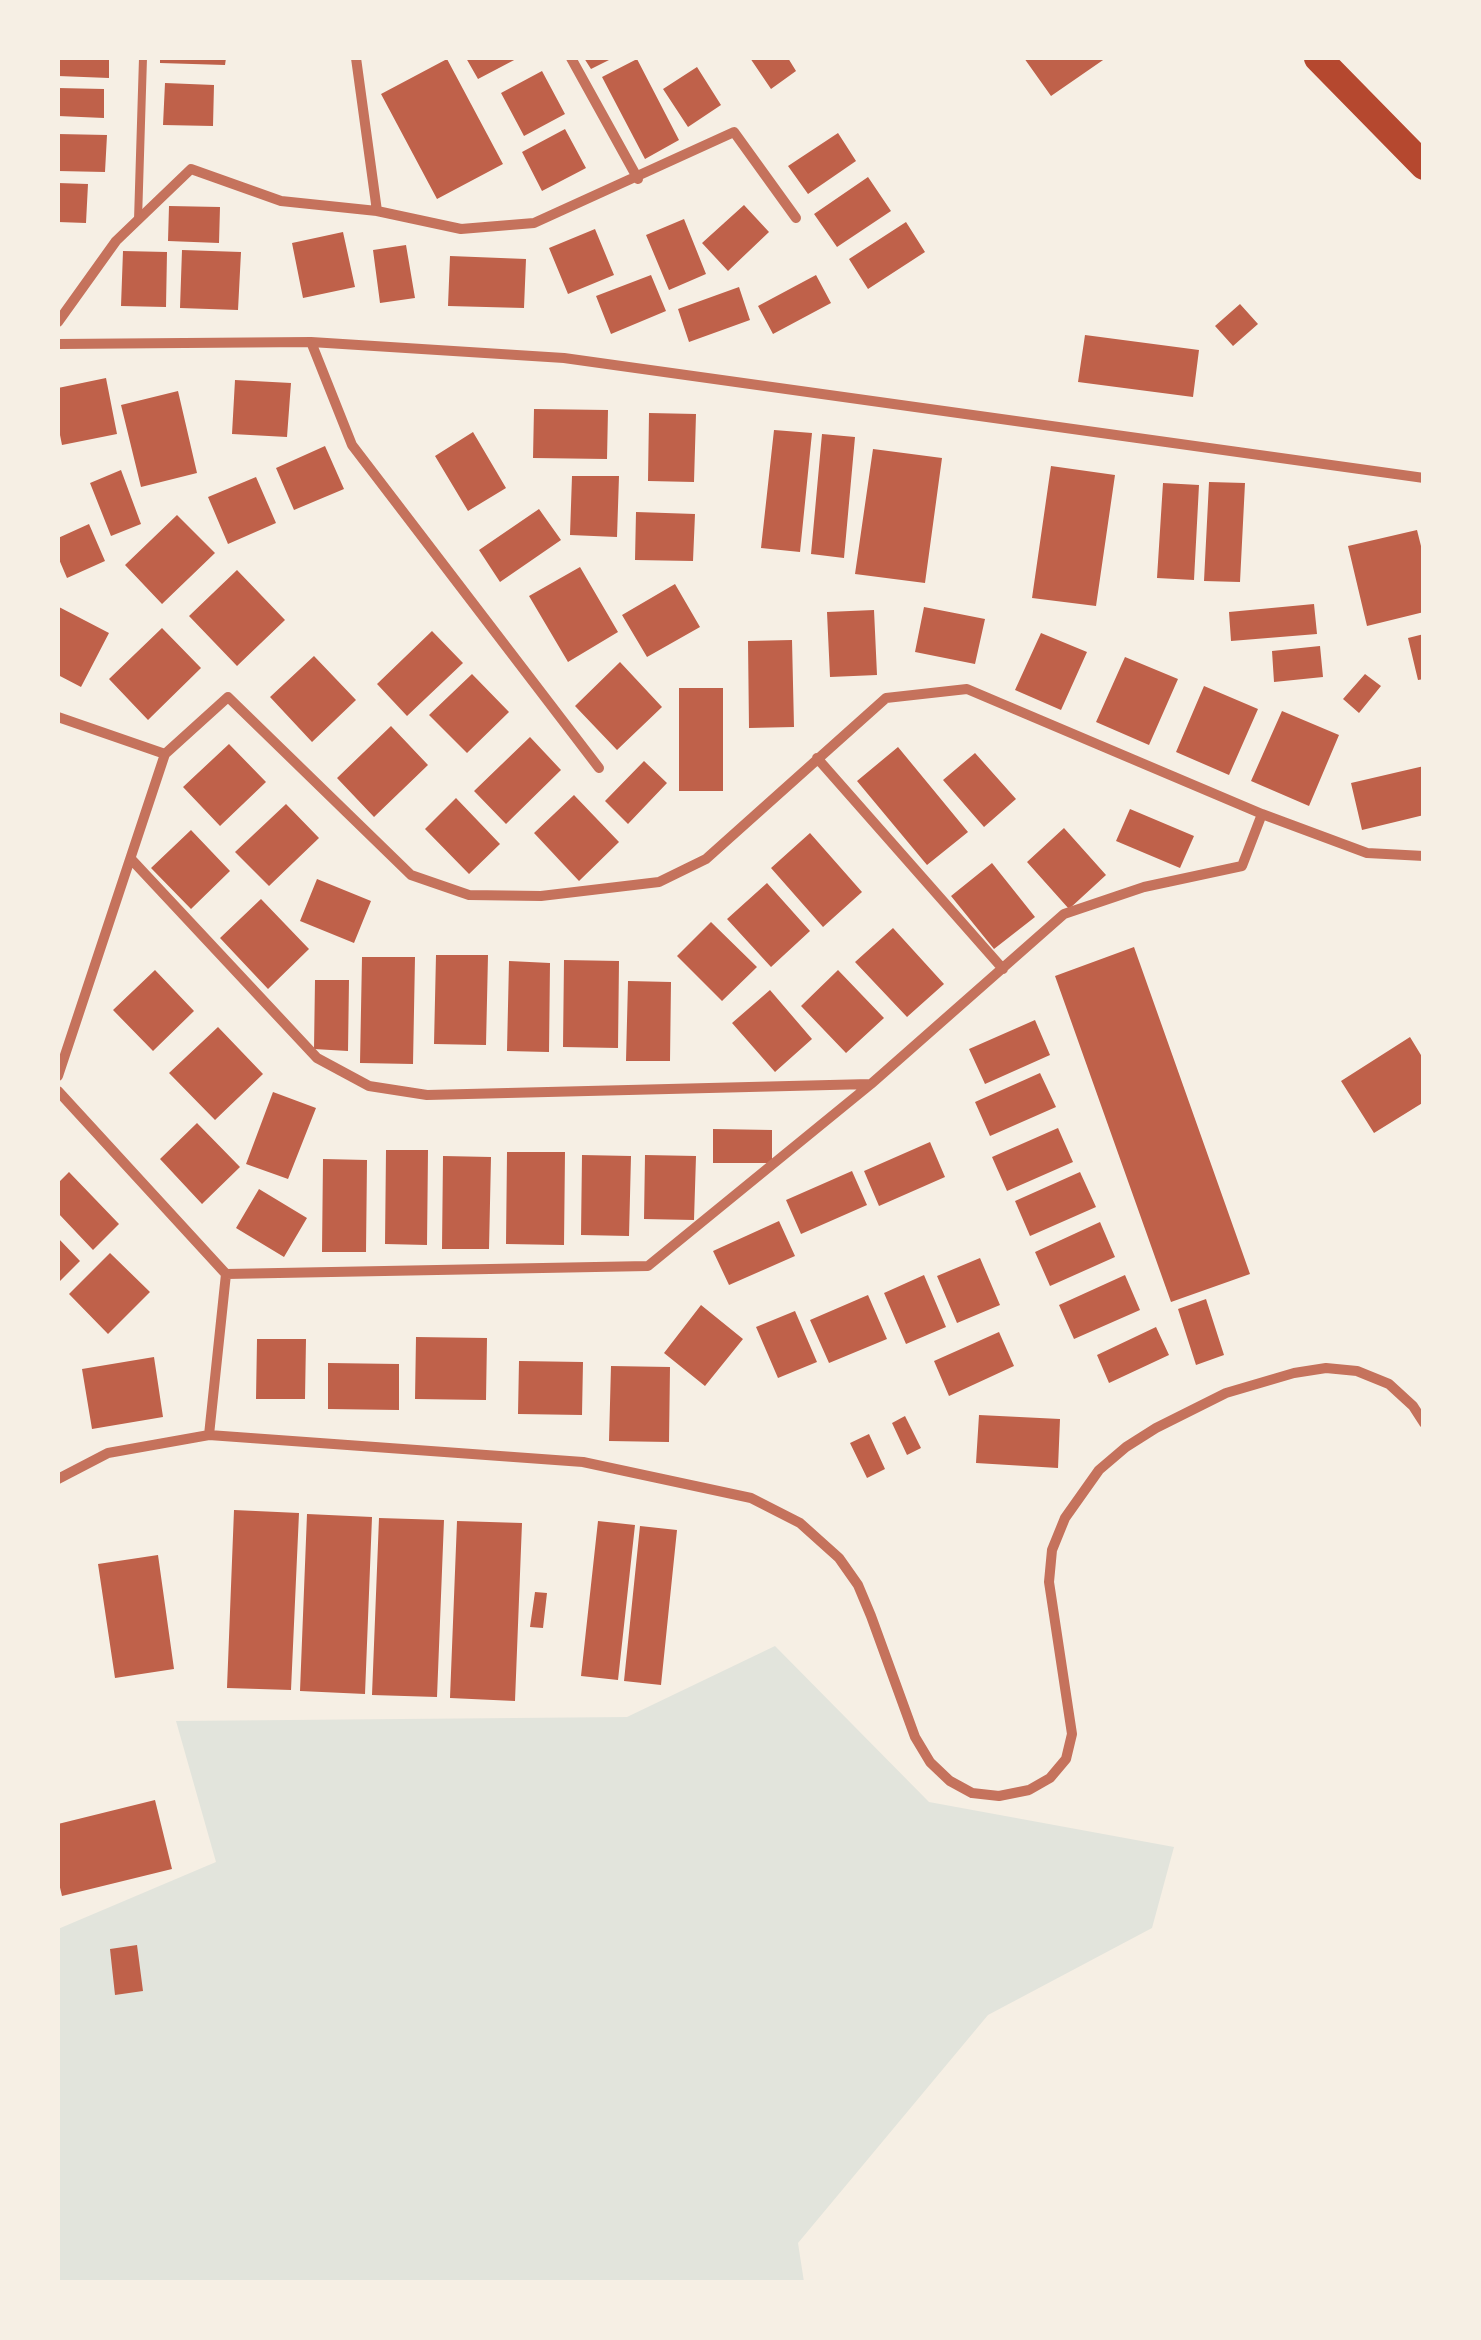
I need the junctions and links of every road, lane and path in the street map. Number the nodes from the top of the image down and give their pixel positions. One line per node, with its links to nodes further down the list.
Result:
1 (142, 58): 9 (lane)
2 (356, 58): 7 (street)
3 (571, 58): 6 (street)
4 (1318, 58): 5 (highway)
5 (1424, 166)
6 (638, 178): 7 (street); 8 (street)
7 (377, 211): 9 (street)
8 (796, 218)
9 (138, 220): 10 (street)
10 (58, 322)
11 (311, 342): 12 (street); 13 (street); 17 (street)
12 (58, 344)
13 (1424, 478)
14 (58, 718): 15 (street)
15 (165, 754): 16 (street); 20 (street)
16 (817, 758): 18 (street); 21 (street)
17 (599, 768)
18 (1262, 814): 19 (street); 21 (street)
19 (1424, 856)
20 (131, 859): 22 (street); 23 (street)
21 (1003, 968): 23 (street)
22 (58, 1076)
23 (871, 1084): 25 (street)
24 (58, 1091): 25 (street)
25 (226, 1274): 27 (street)
26 (1424, 1423): 27 (street)
27 (209, 1435): 28 (street)
28 (58, 1479)

